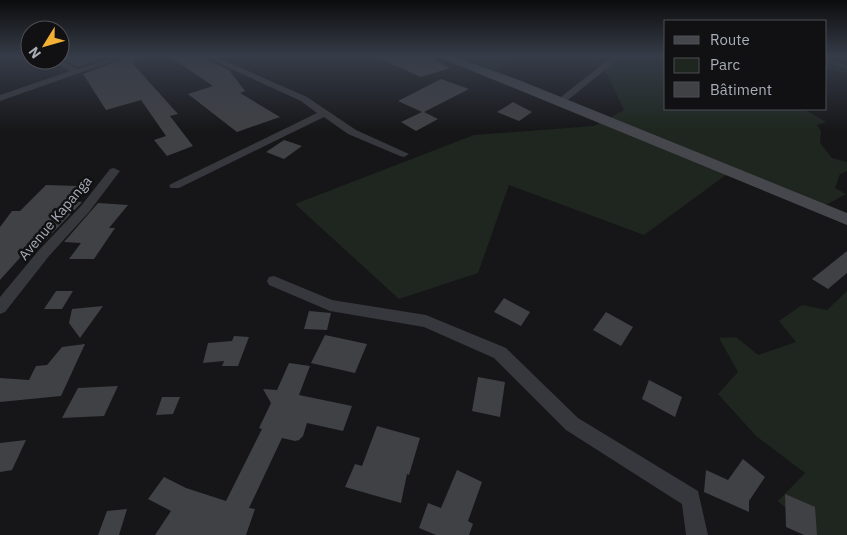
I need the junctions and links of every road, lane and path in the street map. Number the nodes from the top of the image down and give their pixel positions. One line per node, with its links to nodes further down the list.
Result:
1 (51, 81): 5 (street)
2 (263, 81): 7 (street)
3 (506, 81): 6 (street)
4 (587, 81): 6 (street)
5 (0, 98)
6 (560, 102): 11 (street)
7 (324, 113): 8 (street); 10 (street)
8 (404, 154)
9 (114, 171): 13 (street, Avenue Kapanga)
10 (175, 186)
11 (847, 219)
12 (274, 281): 14 (street)
13 (0, 308)
14 (698, 535)

